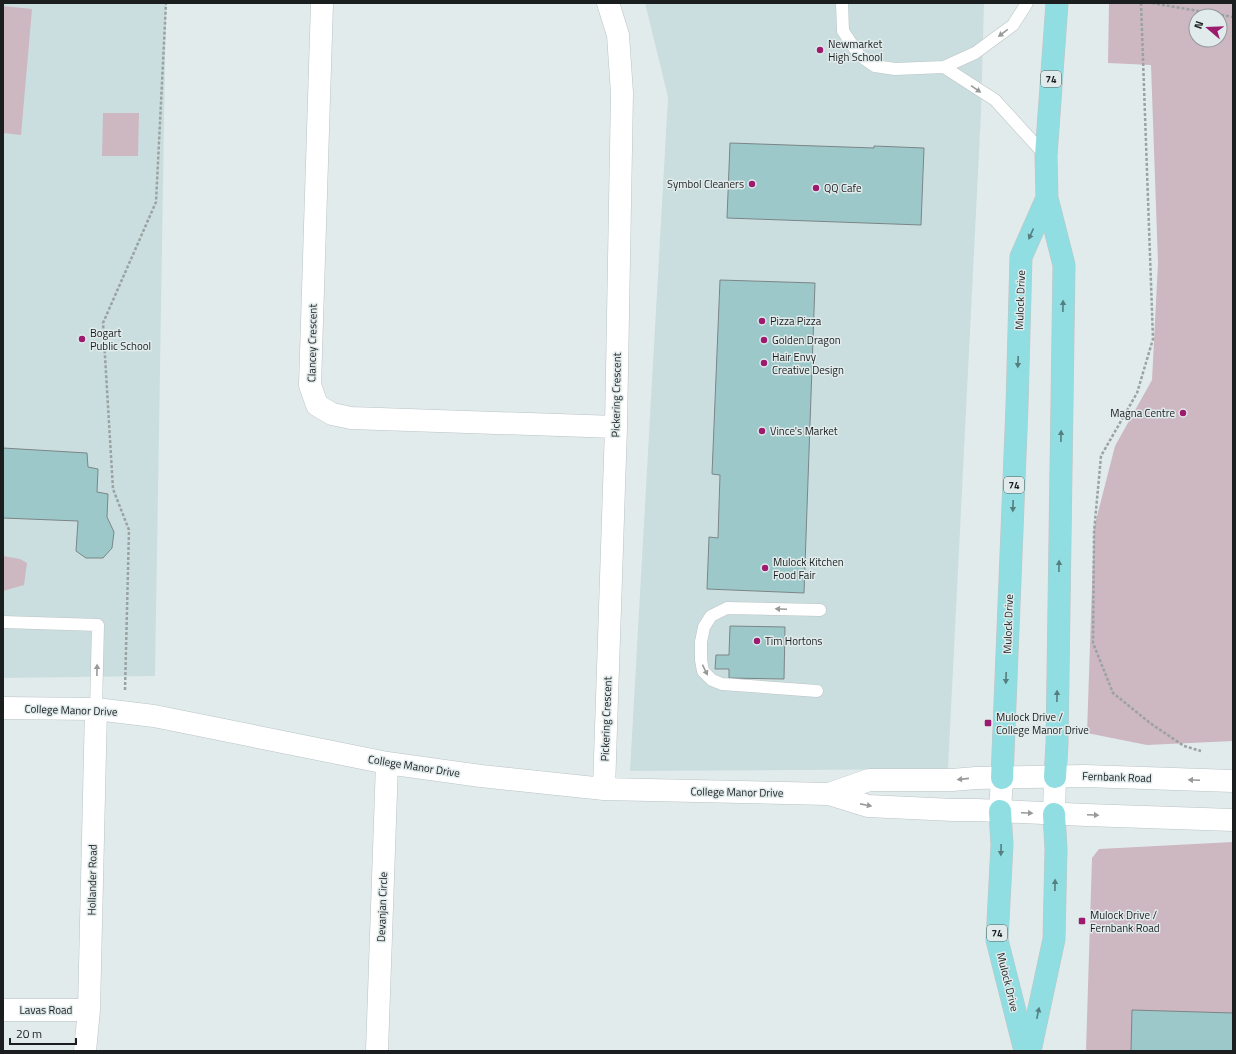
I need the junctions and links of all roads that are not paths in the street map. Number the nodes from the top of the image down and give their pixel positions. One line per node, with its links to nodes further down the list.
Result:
1 (322, 3): 9 (street, Clancey Crescent)
2 (608, 3): 9 (street, Pickering Crescent)
3 (842, 3): 6 (lane)
4 (1027, 3): 6 (lane, one-way to 6)
5 (1057, 3): 7 (main road, Mulock Drive / 74)
6 (944, 67): 7 (lane, one-way to 7)
7 (1046, 156): 8 (main road, Mulock Drive / 74)
8 (1047, 198): 16 (main road, Mulock Drive / 74, one-way to 8); 17 (main road, Mulock Drive / 74, one-way to 17)
9 (616, 427): 19 (street, Pickering Crescent)
10 (820, 610): 12 (lane, one-way to 12)
11 (3, 622): 14 (lane, one-way to 11)
12 (817, 691)
13 (3, 708): 14 (street, College Manor Drive)
14 (96, 709): 15 (street, College Manor Drive); 25 (street, Hollander Road)
15 (388, 763): 19 (street, College Manor Drive); 27 (street, Devanjan Circle)
16 (1055, 777): 17 (street, Fernbank Road); 18 (street, Fernbank Road, one-way to 16); 22 (street, Mulock Drive / 74)
17 (1002, 778): 20 (street, College Manor Drive, one-way to 20); 21 (street, Mulock Drive / 74)
18 (1233, 781)
19 (604, 789): 20 (street, College Manor Drive)
20 (829, 794): 21 (street, College Manor Drive, one-way to 21)
21 (1000, 811): 22 (street, College Manor Drive, one-way to 22); 28 (main road, Mulock Drive / 74, one-way to 28)
22 (1054, 814): 23 (street, one-way to 23); 29 (main road, Mulock Drive / 74, one-way to 22)
23 (1233, 820)
24 (3, 1010): 25 (street, Lavas Road)
25 (89, 1010): 26 (street, Hollander Road)
26 (85, 1051)
27 (377, 1051)
28 (1025, 1051)
29 (1030, 1051)

